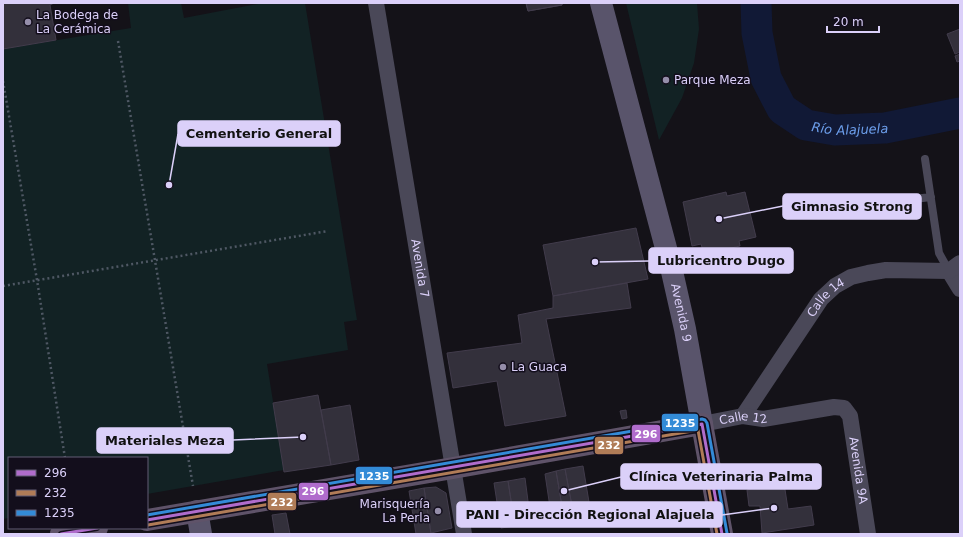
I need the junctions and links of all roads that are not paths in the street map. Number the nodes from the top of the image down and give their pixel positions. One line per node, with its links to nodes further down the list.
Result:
1 (376, 3): 11 (street, Avenida 7)
2 (601, 3): 10 (street, Avenida 9)
3 (925, 159): 4 (lane)
4 (931, 197): 5 (lane); 6 (lane)
5 (822, 215)
6 (954, 267): 7 (street); 9 (street, Calle 14)
7 (960, 289)
8 (844, 408): 9 (street, Calle 12); 19 (street, Avenida 9A)
9 (743, 416): 10 (street, Calle 12)
10 (702, 424): 11 (main road, Calle 12); 18 (main road, Avenida 9)
11 (453, 468): 12 (main road, Calle 12); 17 (street, Avenida 7)
12 (197, 511): 13 (main road, Calle 12); 16 (street)
13 (148, 520)
14 (91, 529): 15 (main road)
15 (61, 534)
16 (201, 534)
17 (464, 534)
18 (722, 534)
19 (868, 534)

